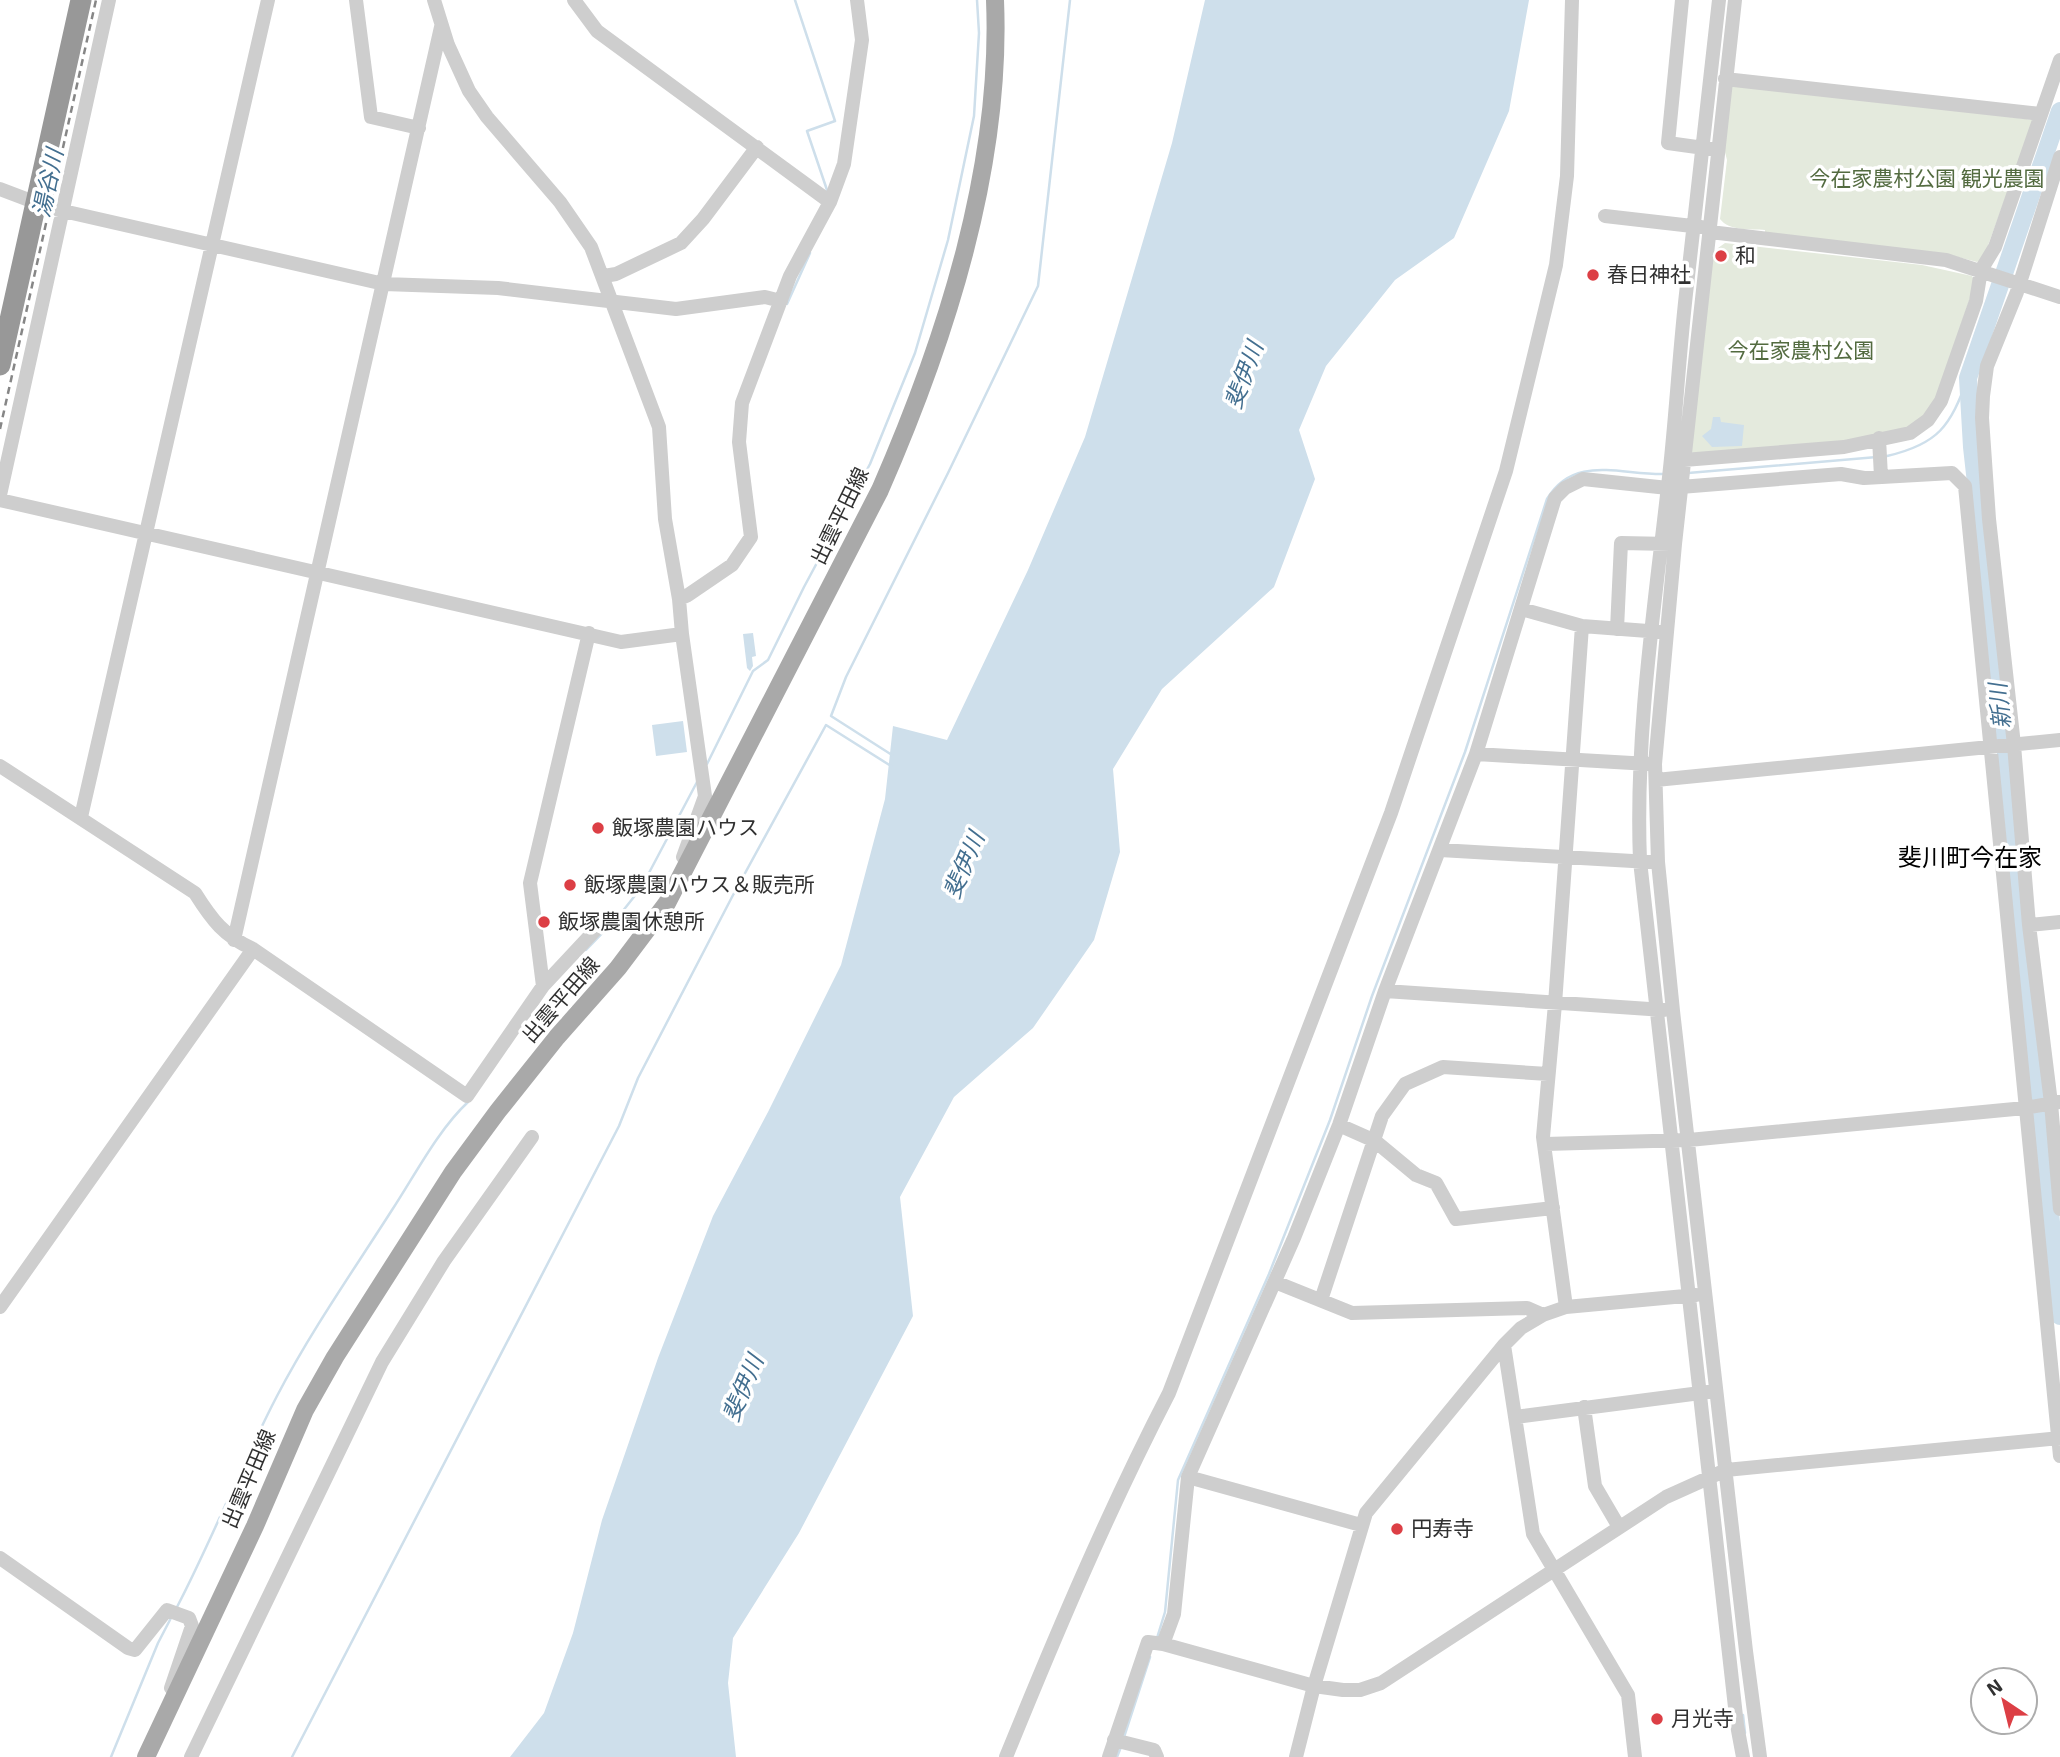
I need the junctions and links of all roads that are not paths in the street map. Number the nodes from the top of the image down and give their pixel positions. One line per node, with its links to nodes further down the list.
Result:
1 (81, 0): 22 (highway)
2 (109, 0): 24 (street)
3 (268, 0): 28 (street)
4 (356, 0): 17 (street)
5 (434, 0): 13 (street)
6 (574, 0): 18 (street)
7 (857, 0): 23 (street)
8 (995, 0): 71 (main road, 出雲平田線)
9 (1572, 0): 128 (street)
10 (1682, 0): 19 (street)
11 (1719, 0): 19 (street)
12 (1735, 0): 15 (street)
13 (442, 25): 17 (street); 30 (street)
14 (2060, 60): 16 (street)
15 (1725, 79): 16 (street); 19 (street)
16 (2041, 114): 29 (street)
17 (419, 128): 32 (street)
18 (757, 148): 23 (street); 30 (street)
19 (1709, 149): 26 (street); 27 (street)
20 (2060, 157): 31 (street)
21 (2, 195): 22 (street)
22 (35, 202): 24 (street); 38 (highway)
23 (830, 202): 36 (street)
24 (64, 209): 28 (street); 44 (street)
25 (1605, 216): 26 (street)
26 (1694, 226): 27 (street); 33 (street)
27 (1710, 230): 29 (street); 34 (street)
28 (211, 244): 32 (street); 46 (street)
29 (1985, 272): 31 (street); 40 (street)
30 (604, 276): 37 (street)
31 (2017, 282): 35 (street); 58 (street)
32 (384, 285): 37 (street); 48 (street)
33 (1686, 287): 34 (street); 39 (street)
34 (1703, 288): 39 (street)
35 (2060, 297)
36 (781, 301): 37 (street); 49 (street)
37 (612, 302): 49 (street)
38 (0, 365)
39 (1685, 389): 41 (street); 43 (street)
40 (1879, 440): 41 (street); 42 (street)
41 (1684, 460): 43 (street)
42 (1881, 474): 43 (street); 59 (street)
43 (1675, 487): 47 (street); 50 (street)
44 (0, 495)
45 (0, 500): 46 (street)
46 (147, 534): 48 (street); 66 (street)
47 (1668, 544): 52 (street); 53 (street); 55 (street)
48 (316, 571): 54 (street); 75 (street)
49 (679, 599): 56 (street)
50 (1521, 609): 51 (street); 60 (street)
51 (1583, 626): 52 (street); 61 (street)
52 (1617, 629): 53 (street)
53 (1651, 632): 55 (street); 62 (street)
54 (589, 633): 56 (street); 77 (street)
55 (1668, 633): 63 (street)
56 (682, 634): 71 (street)
57 (2060, 740): 58 (street)
58 (2014, 745): 59 (street); 74 (street)
59 (1993, 746): 65 (street); 83 (street)
60 (1476, 754): 61 (street); 67 (street)
61 (1572, 759): 62 (street); 68 (street)
62 (1640, 763): 63 (street); 69 (street)
63 (1656, 764): 65 (street)
64 (0, 766): 66 (street)
65 (1656, 779): 70 (street)
66 (81, 817): 75 (street)
67 (1440, 850): 68 (street); 78 (street)
68 (1565, 857): 69 (street); 79 (street)
69 (1640, 861): 70 (street); 80 (street)
70 (1658, 862): 80 (street)
71 (667, 903): 126 (main road, 出雲平田線)
72 (2060, 922): 74 (street)
73 (600, 925): 77 (street)
74 (2029, 925): 82 (street)
75 (234, 940): 76 (street)
76 (253, 949): 77 (street); 96 (street)
77 (543, 986)
78 (1385, 991): 79 (street); 84 (street)
79 (1555, 1004): 80 (street); 81 (street)
80 (1665, 1010): 86 (street); 88 (street)
81 (1548, 1074): 87 (street); 89 (street)
82 (2056, 1102): 83 (street); 91 (street)
83 (2028, 1107): 86 (street); 104 (street)
84 (1339, 1125): 87 (street); 92 (street)
85 (532, 1137): 127 (street)
86 (1689, 1140): 88 (street); 93 (street)
87 (1375, 1141): 90 (street); 95 (street)
88 (1672, 1141): 89 (street); 94 (street)
89 (1545, 1144): 90 (street)
90 (1553, 1208): 97 (street)
91 (2060, 1209)
92 (1275, 1282): 95 (street); 109 (street)
93 (1705, 1294): 94 (street); 100 (street)
94 (1690, 1295): 97 (street); 101 (street)
95 (1321, 1300): 98 (street)
96 (0, 1307)
97 (1566, 1307): 98 (street)
98 (1543, 1315): 99 (street)
99 (1504, 1345): 103 (street); 111 (street)
100 (1717, 1391): 101 (street); 105 (street)
101 (1700, 1393): 102 (street); 106 (street)
102 (1584, 1407): 103 (street); 112 (street)
103 (1516, 1417): 116 (street)
104 (2059, 1438): 107 (street); 108 (street)
105 (1723, 1444): 106 (street); 108 (street)
106 (1707, 1445): 110 (street)
107 (2060, 1456)
108 (1726, 1470): 110 (street); 113 (street)
109 (1188, 1477): 111 (street); 119 (street)
110 (1710, 1477): 112 (street); 114 (street)
111 (1361, 1525): 122 (street)
112 (1619, 1527): 116 (street)
113 (1733, 1536): 114 (street); 117 (street)
114 (1717, 1538): 118 (street)
115 (0, 1558): 126 (street)
116 (1555, 1569): 122 (street); 132 (street)
117 (1744, 1630): 118 (street); 120 (street)
118 (1727, 1631): 121 (street)
119 (1163, 1644): 122 (street); 125 (street)
120 (1746, 1651): 121 (street); 123 (street)
121 (1730, 1653): 124 (street)
122 (1314, 1686): 131 (street)
123 (1755, 1721): 124 (street); 134 (street)
124 (1737, 1725): 133 (street)
125 (1114, 1740): 129 (street); 130 (street)
126 (147, 1755)
127 (191, 1757)
128 (1006, 1757)
129 (1109, 1757)
130 (1157, 1757)
131 (1296, 1757)
132 (1635, 1757)
133 (1743, 1757)
134 (1760, 1757)

